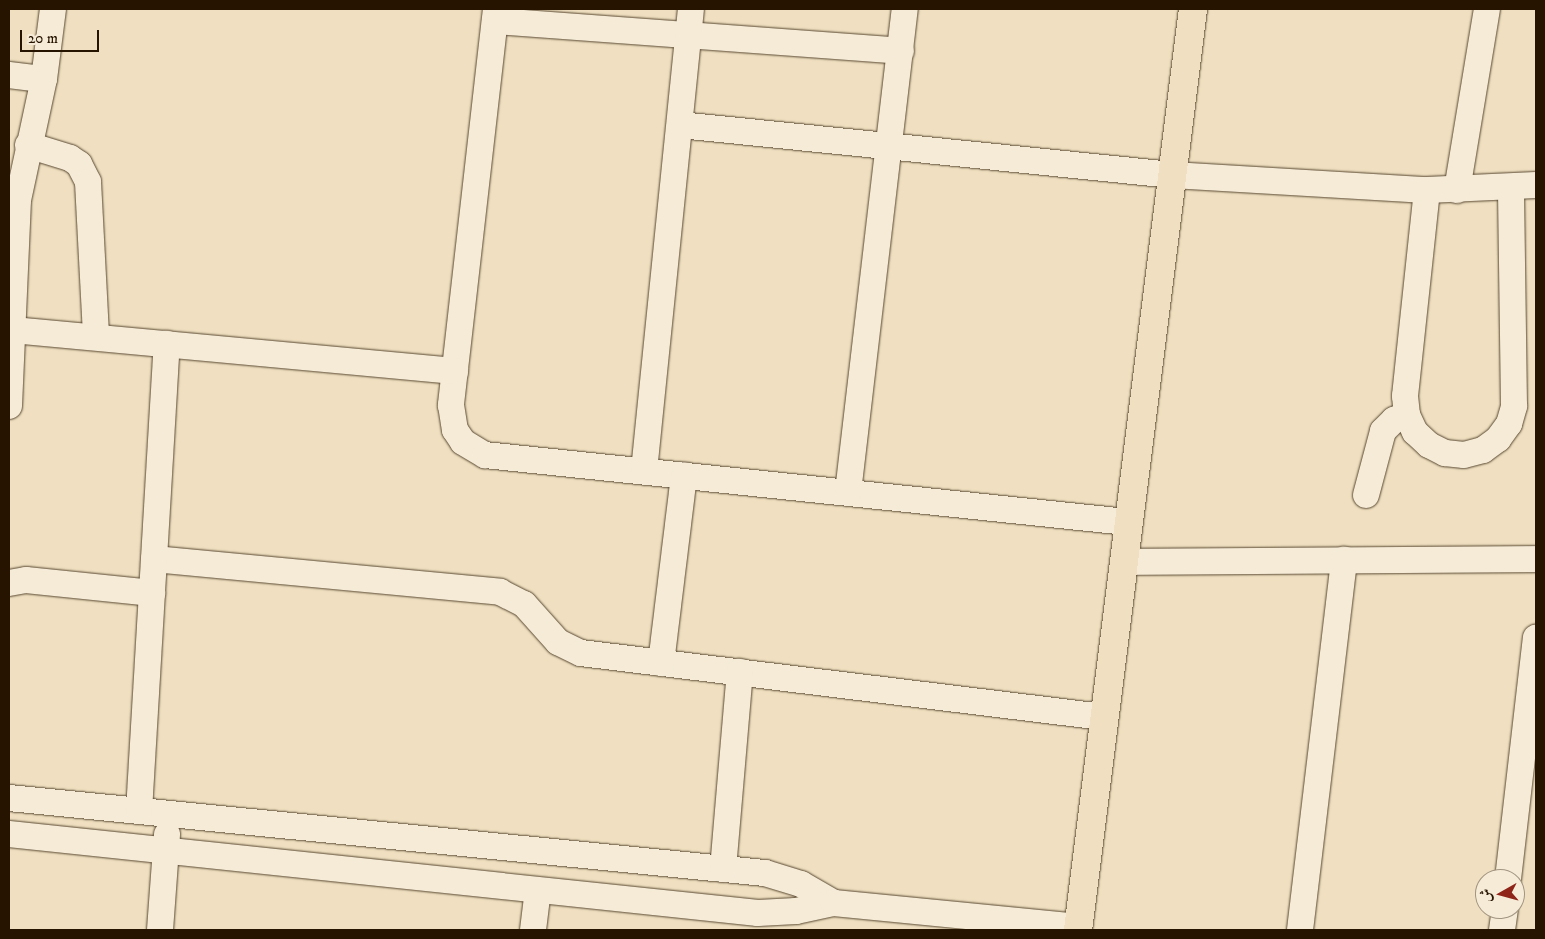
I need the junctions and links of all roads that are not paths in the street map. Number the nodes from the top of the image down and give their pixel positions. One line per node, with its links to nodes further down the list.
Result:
1 (53, 9): 10 (street)
2 (691, 9): 7 (street)
3 (905, 9): 8 (street)
4 (1193, 9): 14 (main road)
5 (1487, 9): 18 (street)
6 (496, 15): 7 (street); 22 (street)
7 (688, 36): 8 (street); 11 (street)
8 (901, 51): 13 (street)
9 (9, 75): 10 (street)
10 (44, 79): 12 (street)
11 (680, 125): 13 (street); 25 (street)
12 (28, 145): 19 (street); 20 (street)
13 (891, 147): 14 (street); 27 (street)
14 (1172, 175): 17 (street); 29 (main road)
15 (1536, 185): 16 (street)
16 (1511, 187): 18 (street); 24 (street)
17 (1427, 190): 18 (street); 24 (street)
18 (1457, 190)
19 (12, 330): 20 (street); 23 (street)
20 (96, 337): 21 (street)
21 (167, 344): 22 (street); 30 (street)
22 (455, 371): 25 (street)
23 (9, 404)
24 (1407, 415): 28 (street)
25 (644, 471): 26 (street)
26 (684, 475): 27 (street); 37 (street)
27 (848, 492): 29 (street)
28 (1366, 495)
29 (1127, 522): 33 (main road)
30 (154, 559): 35 (street); 37 (street)
31 (1536, 559): 32 (street)
32 (1344, 560): 33 (street); 52 (street)
33 (1124, 562): 39 (main road)
34 (9, 583): 35 (street)
35 (152, 593): 41 (street)
36 (1536, 638): 46 (street)
37 (661, 663): 38 (street)
38 (740, 672): 39 (street); 45 (street)
39 (1103, 717): 49 (main road)
40 (9, 798): 41 (street)
41 (139, 811): 42 (street)
42 (170, 813): 44 (street); 45 (street)
43 (9, 834): 44 (street)
44 (166, 850): 47 (street); 50 (street)
45 (723, 869): 48 (street)
46 (1509, 869)
47 (538, 892): 48 (street); 51 (street)
48 (834, 903): 49 (street)
49 (1079, 928)
50 (160, 930)
51 (533, 930)
52 (1300, 930)

